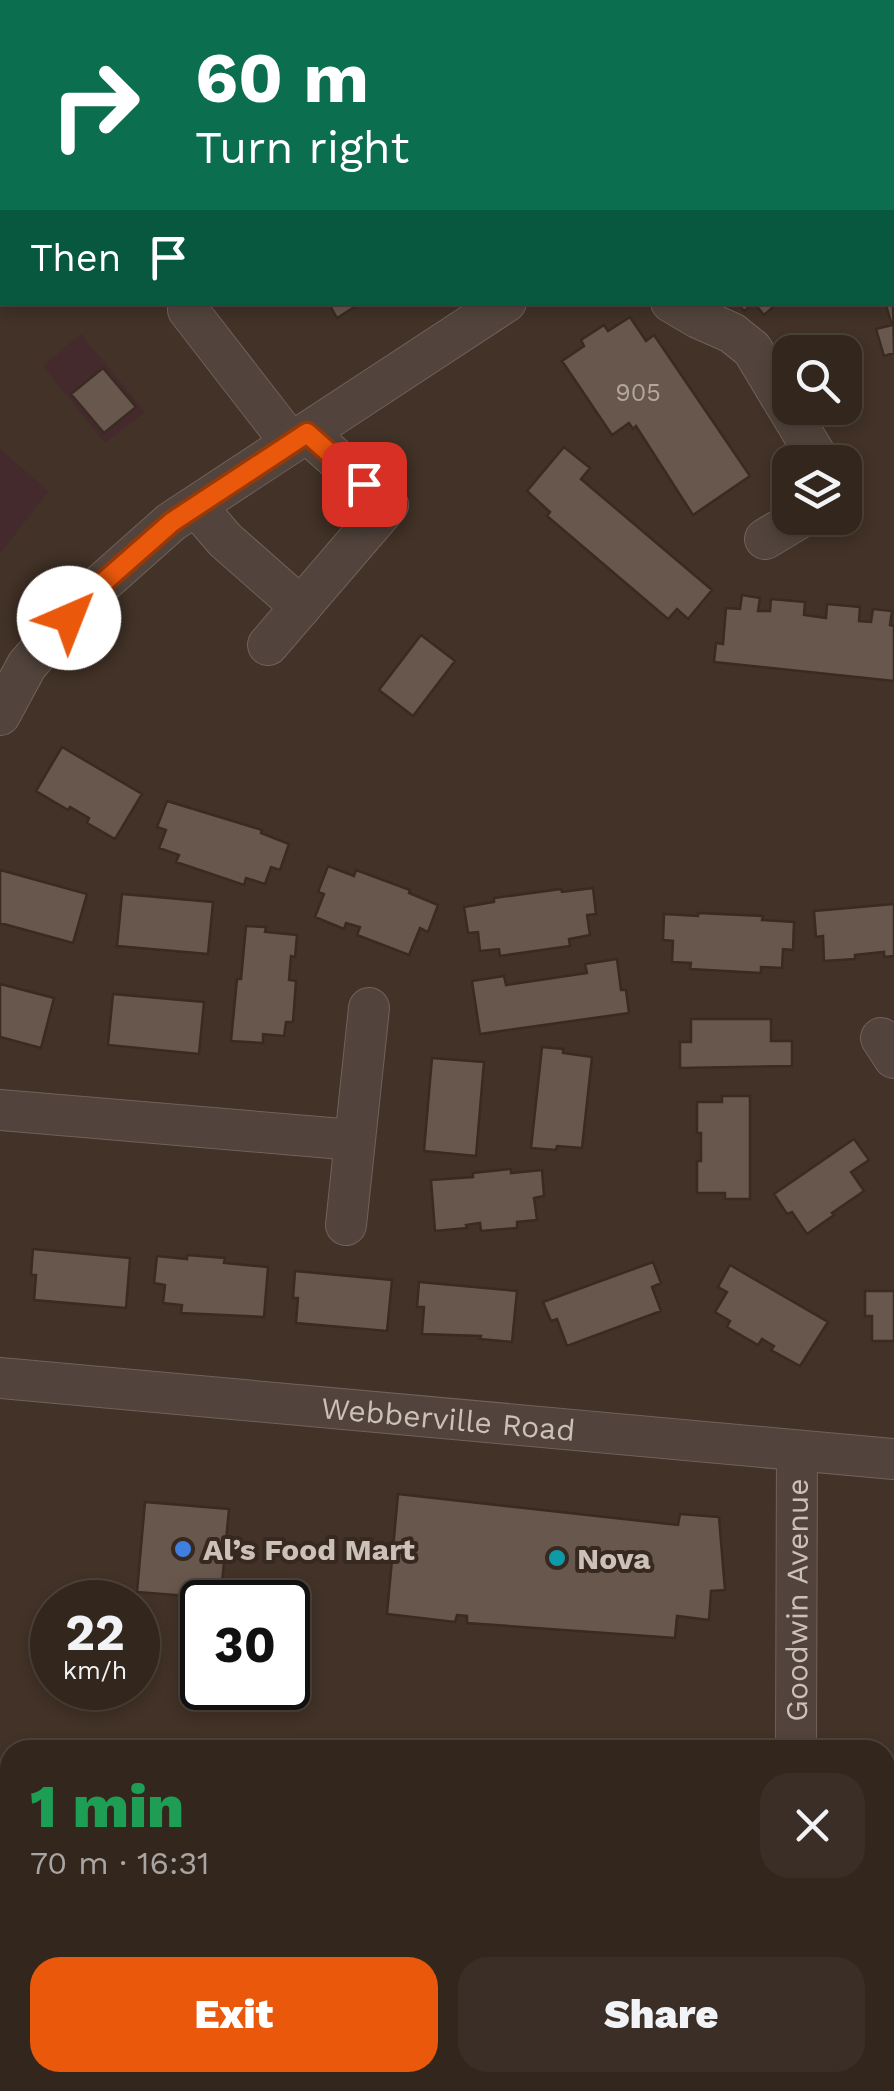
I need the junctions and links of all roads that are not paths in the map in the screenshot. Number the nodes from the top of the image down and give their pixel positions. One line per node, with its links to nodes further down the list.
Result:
1 (501, 305): 4 (street)
2 (676, 305): 5 (street)
3 (188, 310): 4 (street)
4 (299, 438): 6 (street); 9 (street)
5 (810, 445)
6 (196, 506): 9 (street); 11 (street)
7 (772, 535): 8 (street)
8 (765, 539)
9 (301, 607): 10 (street)
10 (268, 646)
11 (0, 715)
12 (368, 1008): 14 (street)
13 (0, 1110): 14 (street)
14 (354, 1140): 15 (street)
15 (346, 1225)
16 (0, 1378): 17 (street, Webberville Road)
17 (798, 1451): 18 (street, Webberville Road); 19 (street, Goodwin Avenue)
18 (894, 1459)
19 (796, 1740)

